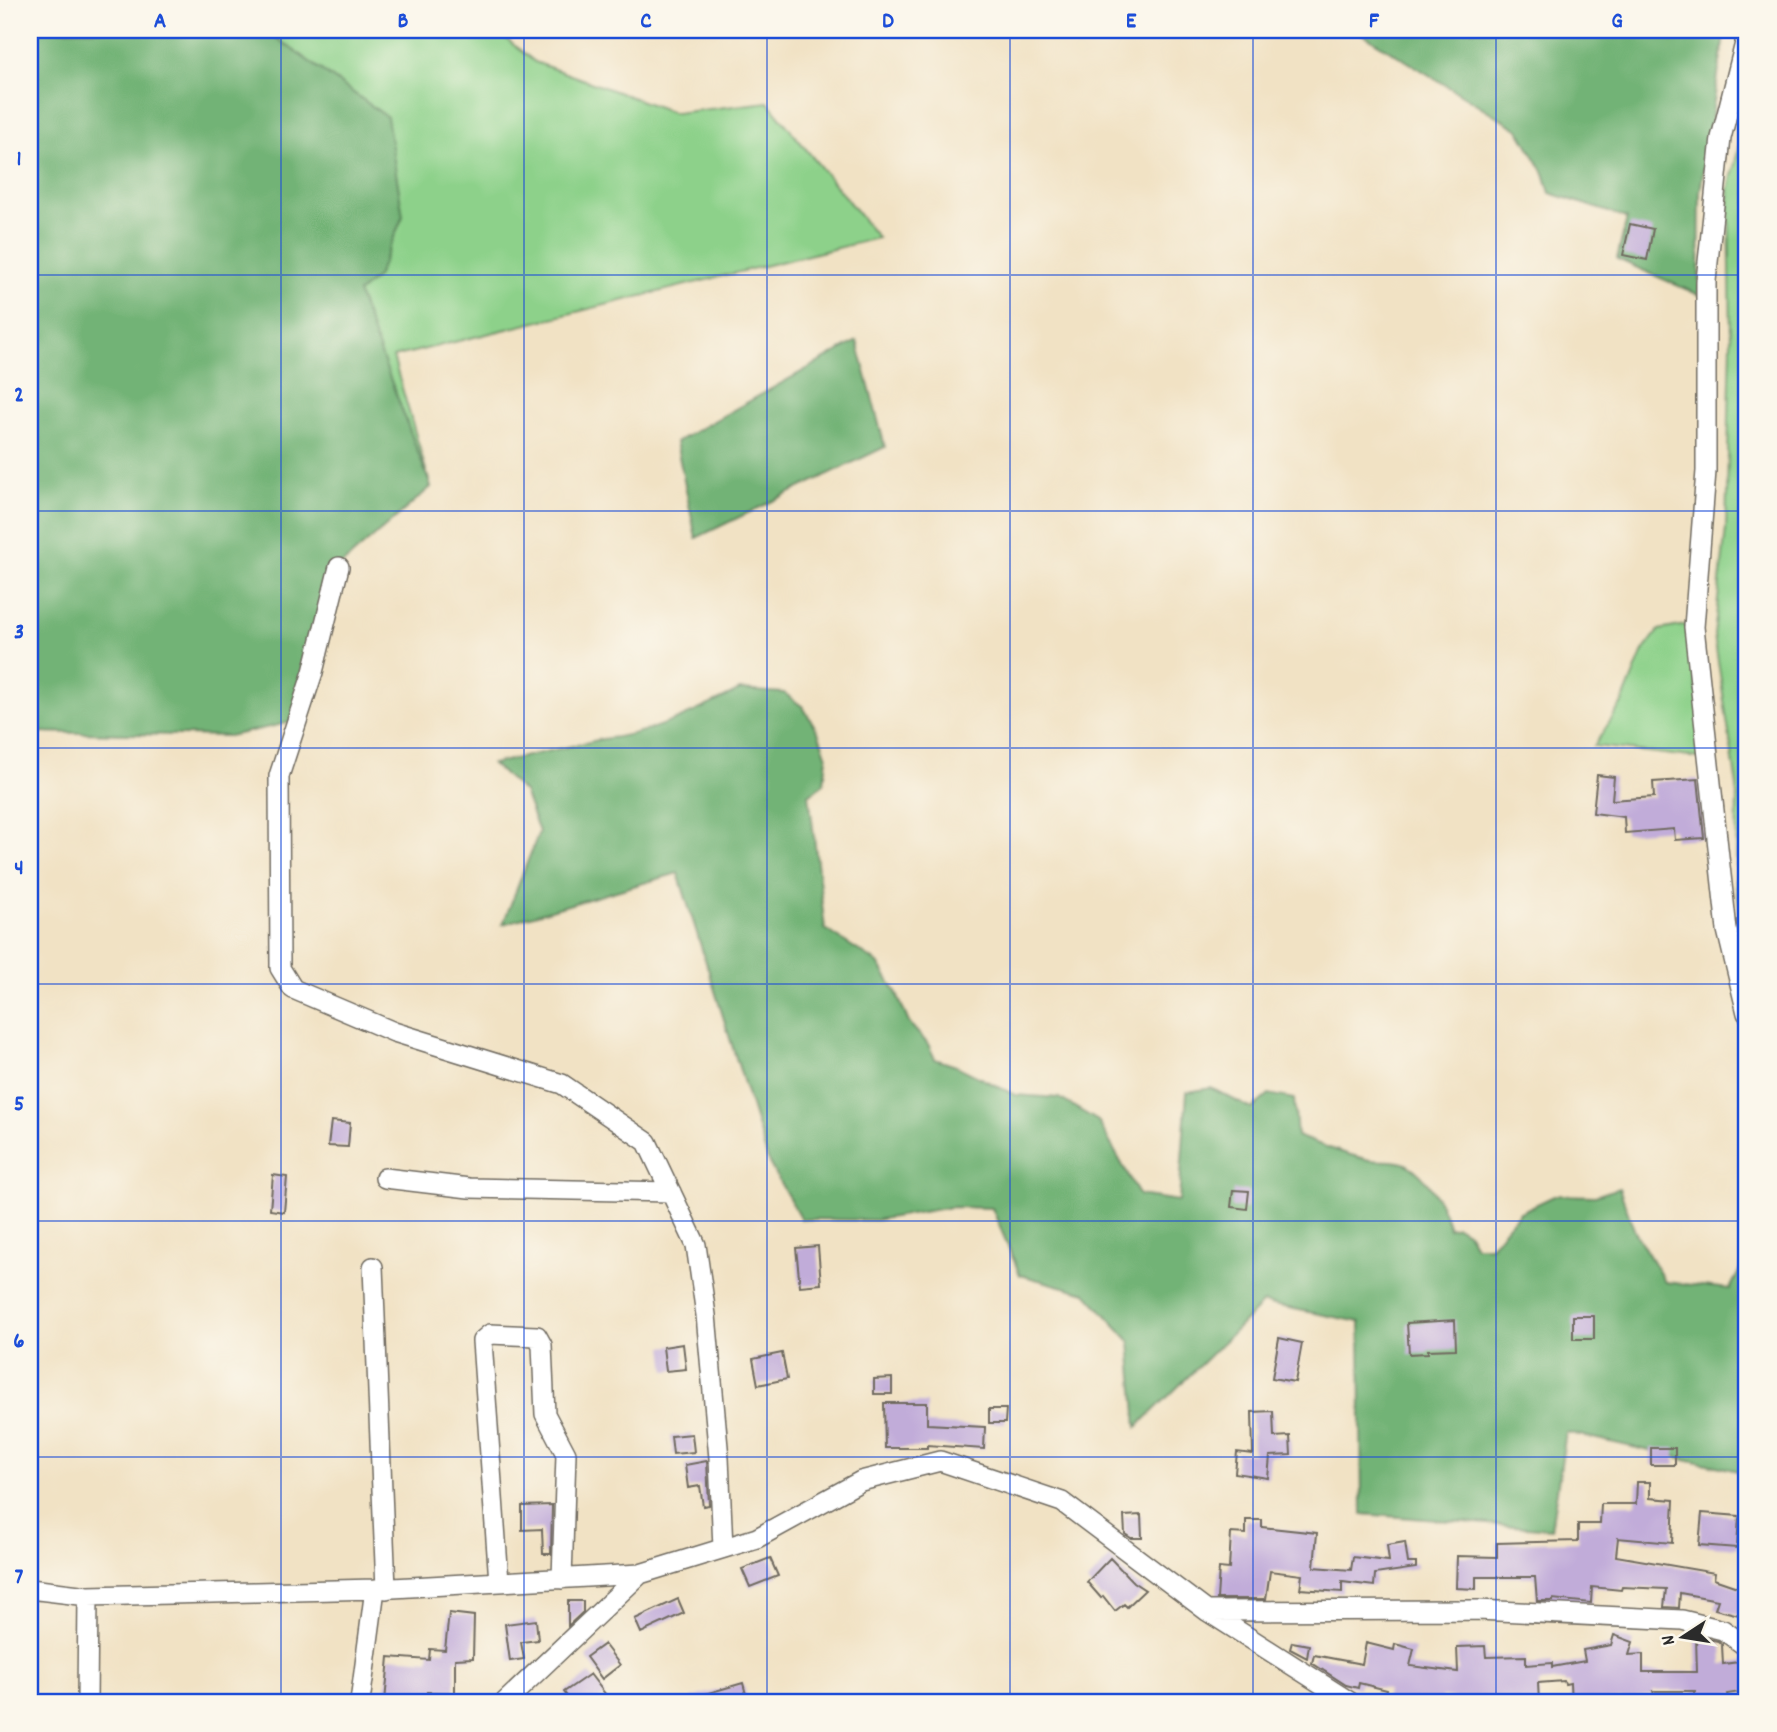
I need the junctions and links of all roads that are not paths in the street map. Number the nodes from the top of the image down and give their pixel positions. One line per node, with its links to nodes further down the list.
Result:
1 (1747, 35): 3 (street)
2 (339, 567): 5 (street)
3 (1747, 1013)
4 (385, 1178): 5 (street)
5 (671, 1192): 7 (street)
6 (373, 1267): 12 (street)
7 (723, 1548): 8 (street); 14 (street)
8 (640, 1574): 9 (street); 18 (street)
9 (562, 1579): 10 (street); 10 (street)
10 (499, 1582): 12 (street)
11 (30, 1589): 13 (street)
12 (380, 1589): 13 (street); 17 (street)
13 (88, 1596): 16 (street)
14 (1207, 1611): 15 (street); 19 (street)
15 (1747, 1647)
16 (86, 1702)
17 (360, 1702)
18 (505, 1702)
19 (1350, 1702)

